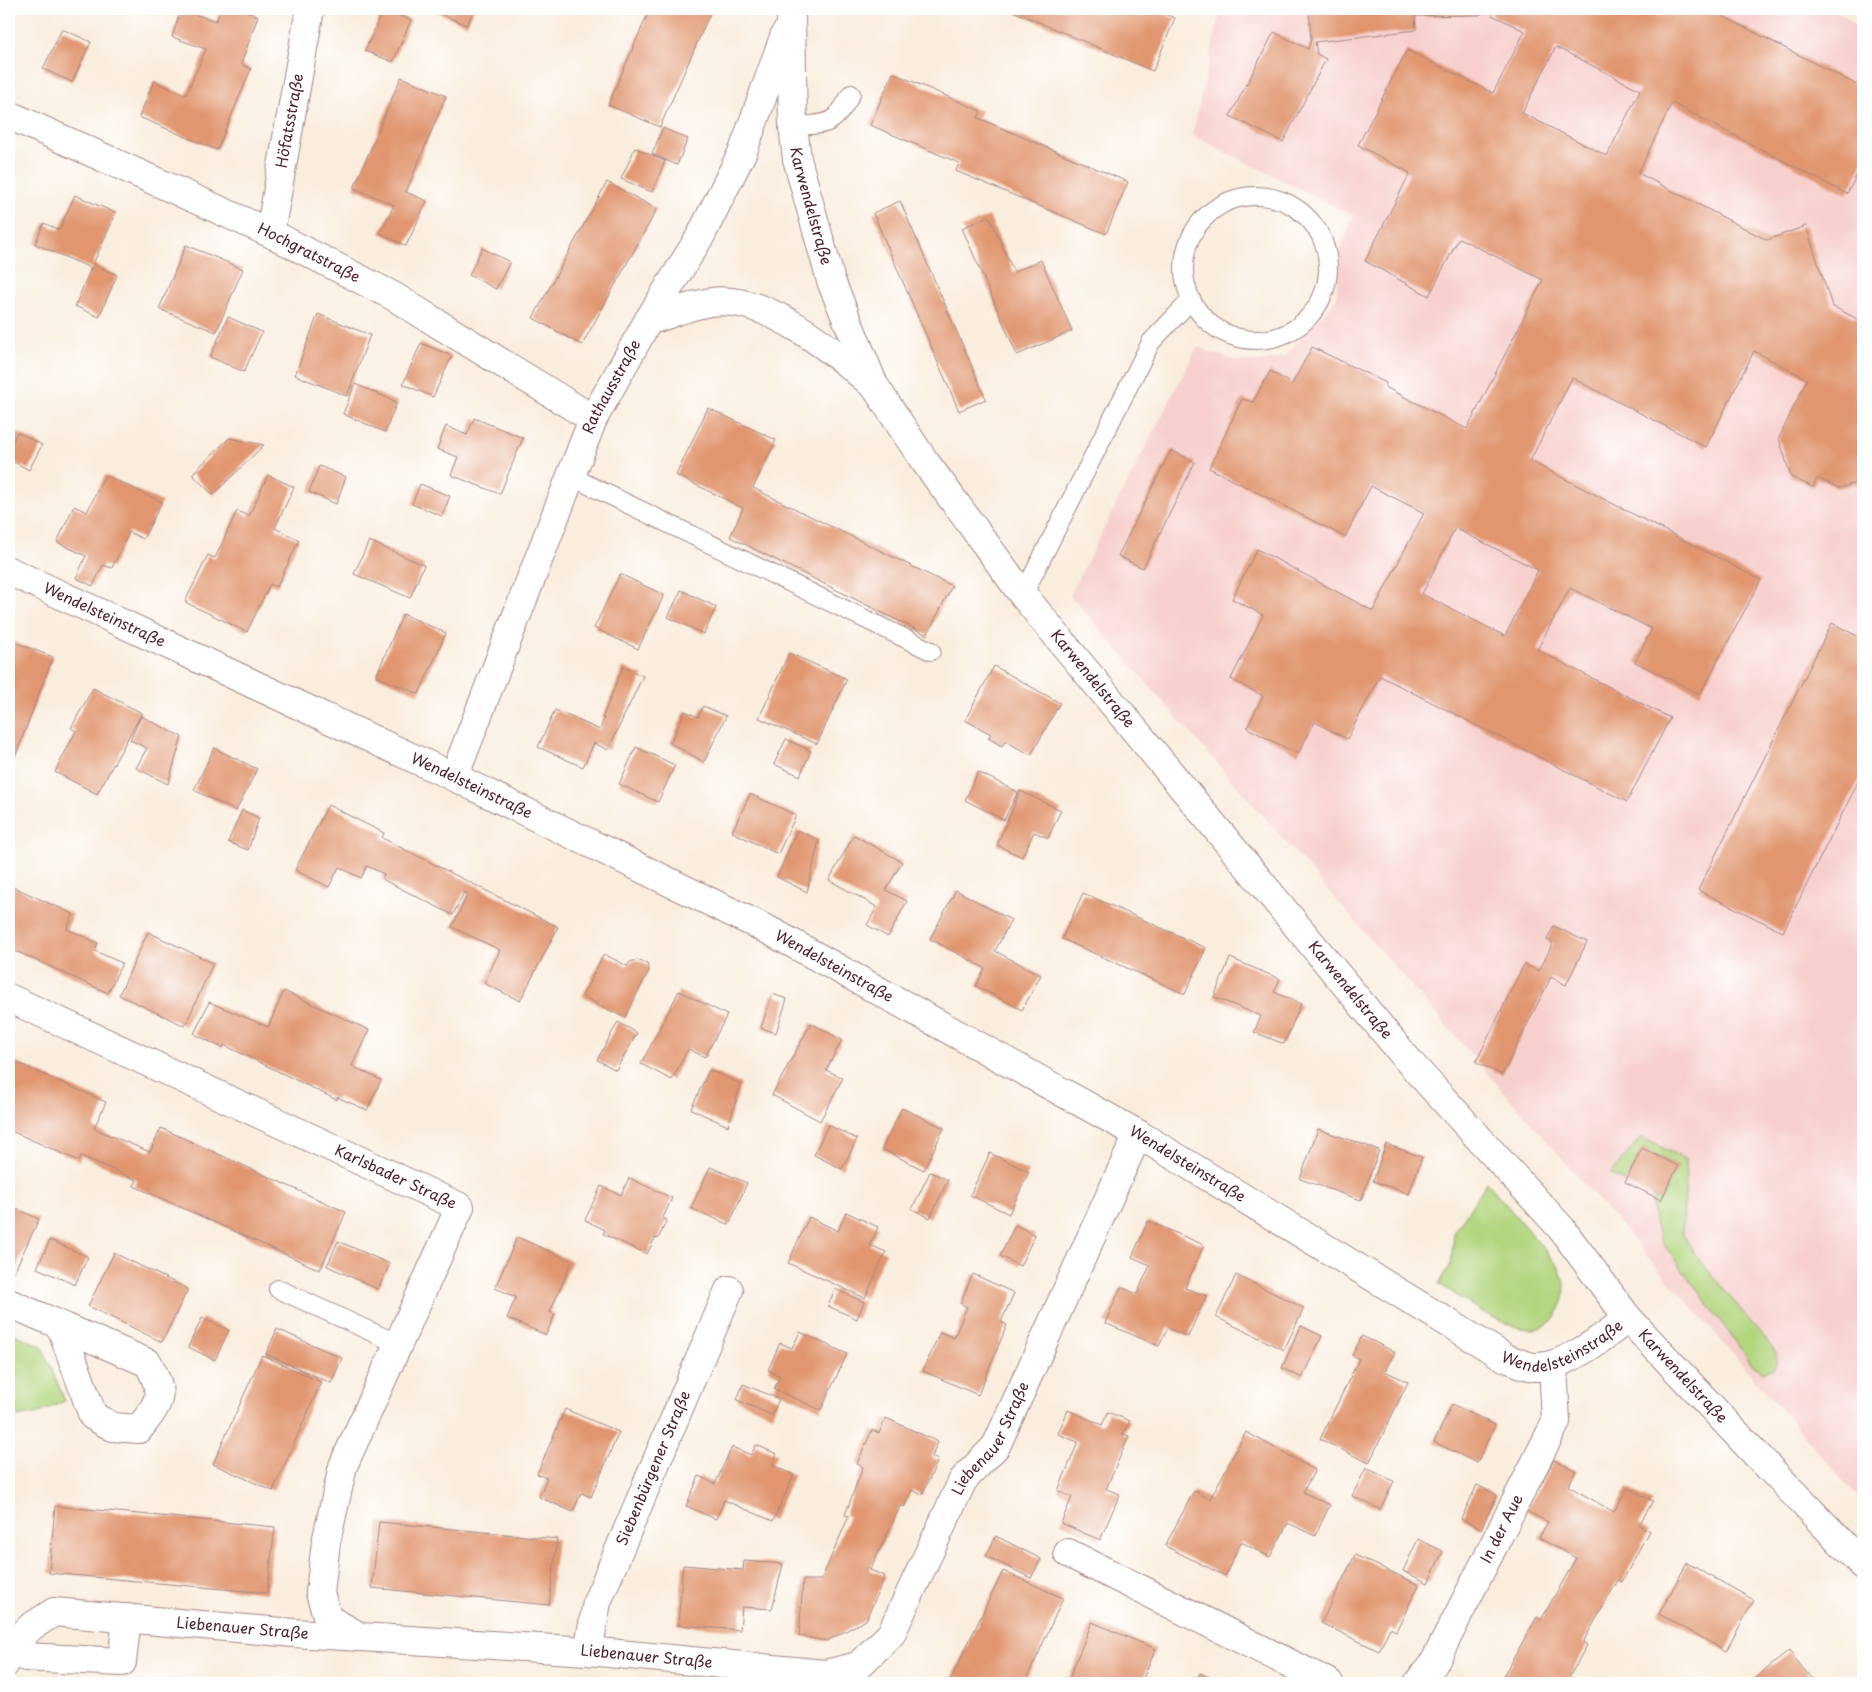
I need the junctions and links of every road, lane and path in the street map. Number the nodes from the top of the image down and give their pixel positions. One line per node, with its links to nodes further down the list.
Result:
1 (310, 9): 6 (street, Höfatsstraße)
2 (792, 13): 5 (street, Karwendelstraße); 8 (street, Rathausstraße)
3 (851, 94): 5 (lane)
4 (9, 115): 6 (street, Hochgratstraße)
5 (793, 126): 9 (street, Karwendelstraße)
6 (270, 233): 10 (street, Hochgratstraße)
7 (1190, 301): 7 (lane); 13 (lane)
8 (648, 321): 9 (street, Karwendelstraße); 10 (street, Rathausstraße)
9 (874, 385): 13 (street, Karwendelstraße)
10 (593, 419): 11 (street, Rathausstraße)
11 (570, 476): 14 (lane); 15 (street, Rathausstraße)
12 (9, 571): 15 (street, Wendelsteinstraße)
13 (1023, 595): 21 (street, Karwendelstraße)
14 (931, 651)
15 (454, 778): 17 (street, Wendelsteinstraße)
16 (9, 998): 23 (street, Karlsbader Straße)
17 (1138, 1134): 24 (street, Wendelsteinstraße); 29 (street, Liebenauer Straße)
18 (278, 1289): 23 (lane)
19 (729, 1290): 29 (street, Siebenbürgener Straße)
20 (9, 1303): 22 (street)
21 (1628, 1318): 24 (street, Wendelsteinstraße); 26 (street, Karwendelstraße)
22 (61, 1327)
23 (398, 1344): 28 (street, Karlsbader Straße)
24 (1553, 1364): 32 (street, In der Aue)
25 (1068, 1553): 31 (street)
26 (1863, 1565)
27 (127, 1618): 28 (street, Liebenauer Straße); 30 (street, Liebenauer Straße); 30 (street, Liebenauer Straße)
28 (359, 1636): 29 (street, Liebenauer Straße)
29 (588, 1650)
30 (9, 1653)
31 (1329, 1683)
32 (1418, 1683)

